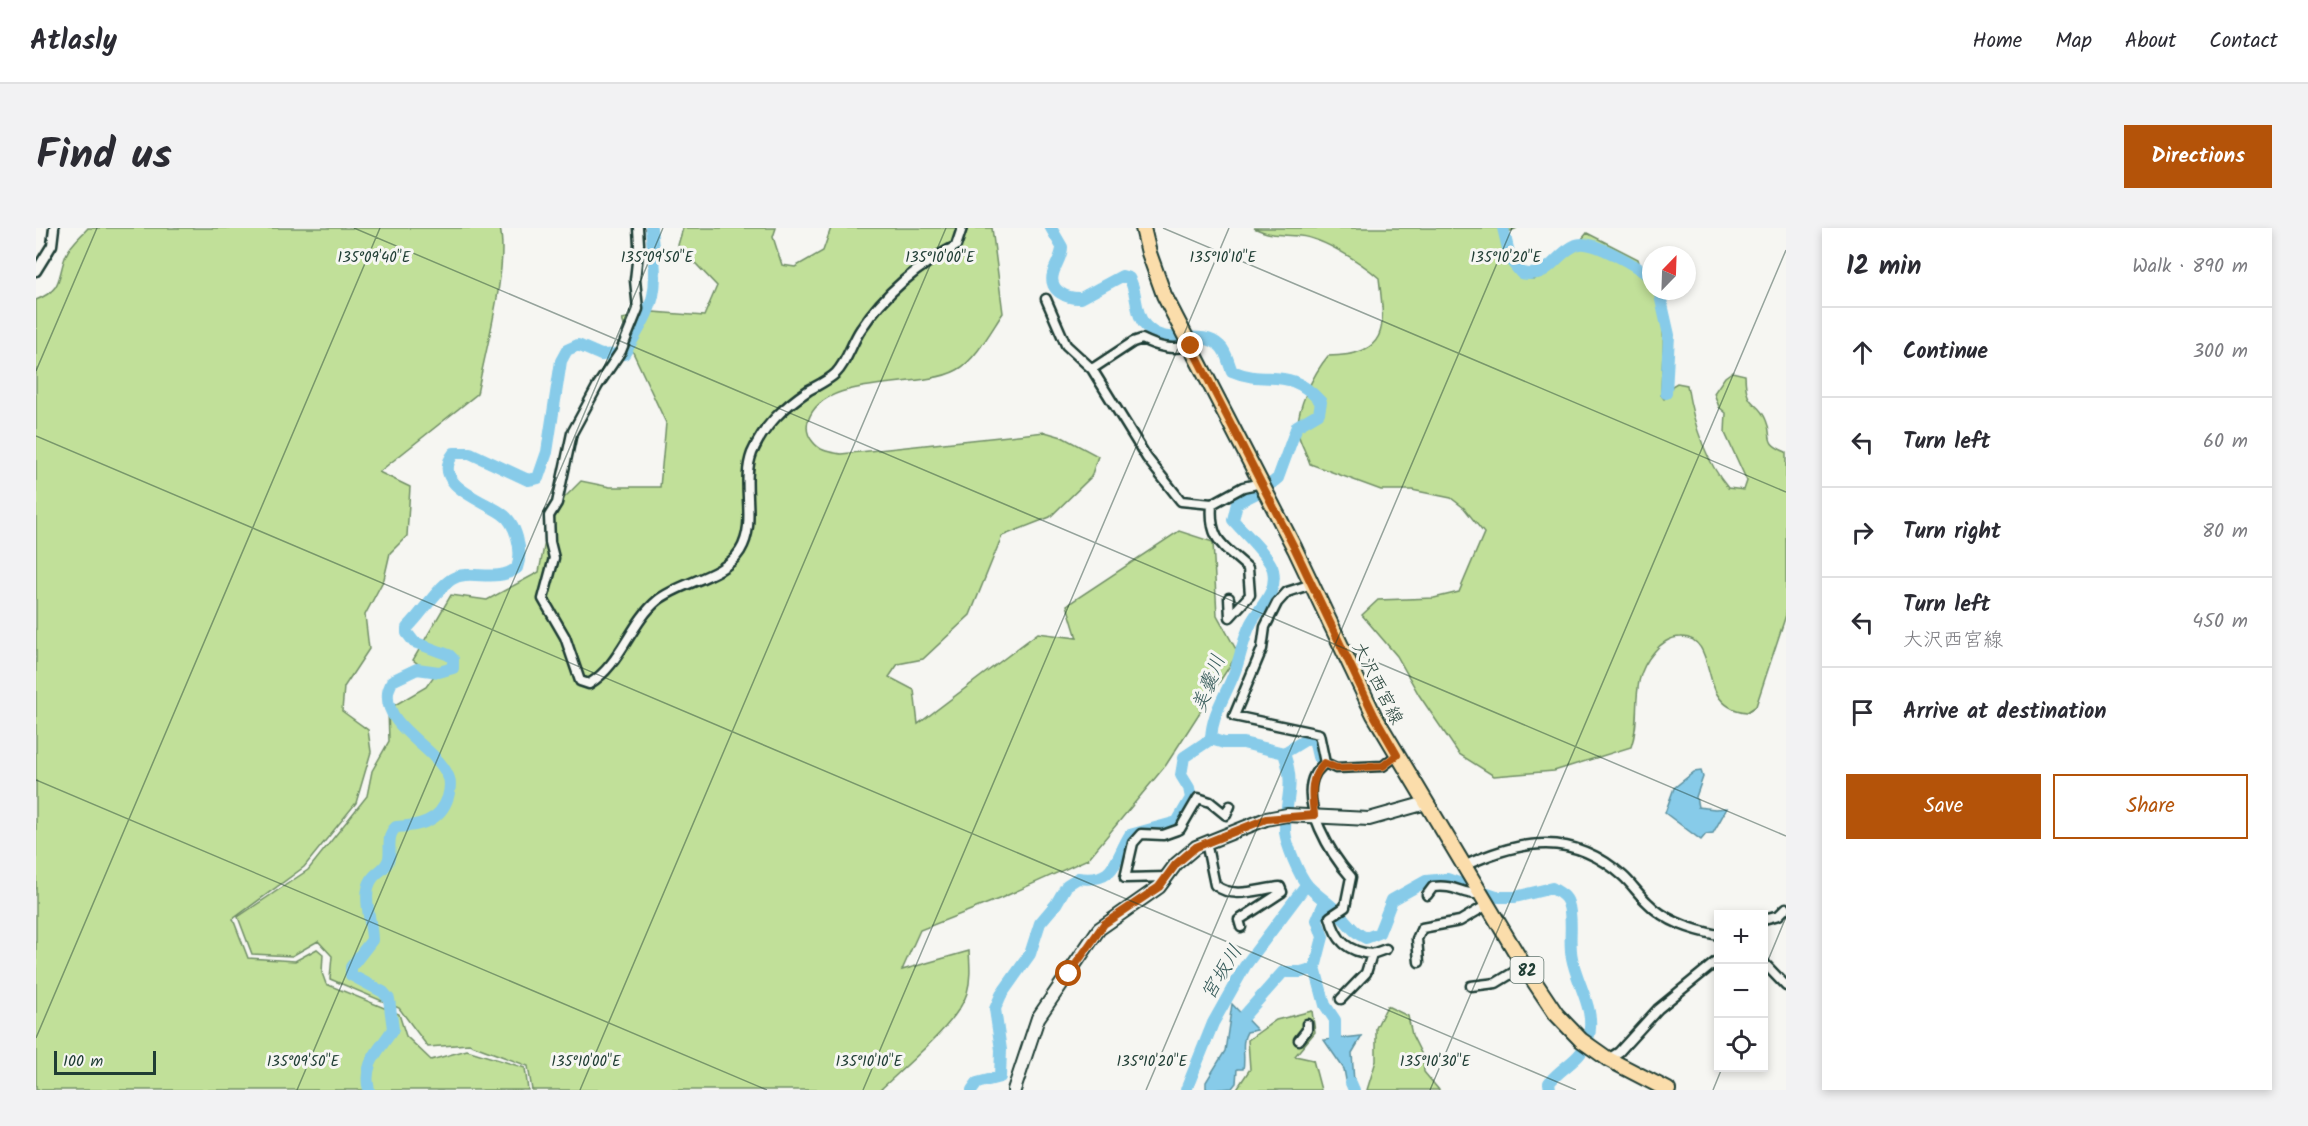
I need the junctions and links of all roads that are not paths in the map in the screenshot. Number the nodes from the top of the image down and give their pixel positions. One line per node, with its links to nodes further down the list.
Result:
1 (54, 228): 5 (street)
2 (638, 228): 3 (street)
3 (962, 228)
4 (1143, 228): 7 (main road, 大沢西宮線 / 82)
5 (36, 271)
6 (1046, 299): 8 (street)
7 (1188, 342): 8 (street); 9 (main road, 大沢西宮線 / 82)
8 (1092, 369): 10 (street)
9 (1264, 488): 10 (street); 11 (main road, 大沢西宮線 / 82)
10 (1212, 504): 12 (street)
11 (1312, 584): 13 (main road, 大沢西宮線 / 82); 14 (street)
12 (1229, 598)
13 (1397, 755): 14 (street); 15 (main road, 大沢西宮線 / 82)
14 (1324, 763): 17 (street)
15 (1426, 803): 17 (street); 19 (main road, 大沢西宮線 / 82)
16 (1230, 806): 20 (street)
17 (1314, 815): 18 (street); 28 (street)
18 (1206, 842): 20 (street); 25 (street)
19 (1468, 873): 22 (main road, 大沢西宮線 / 82); 26 (street)
20 (1167, 877): 39 (street)
21 (1426, 895): 22 (street)
22 (1484, 899): 29 (street); 32 (main road, 大沢西宮線 / 82)
23 (1786, 908): 24 (street)
24 (1768, 918)
25 (1241, 927)
26 (1714, 933)
27 (1386, 950): 28 (street)
28 (1372, 954): 35 (street)
29 (1419, 962)
30 (1714, 964): 38 (street)
31 (1765, 964): 34 (street)
32 (1524, 966): 33 (street); 38 (main road, 大沢西宮線 / 82)
33 (1471, 986)
34 (1786, 986)
35 (1341, 999)
36 (1306, 1024): 37 (street)
37 (1299, 1040)
38 (1608, 1059): 40 (main road, 大沢西宮線 / 82)
39 (1014, 1090)
40 (1668, 1090)

